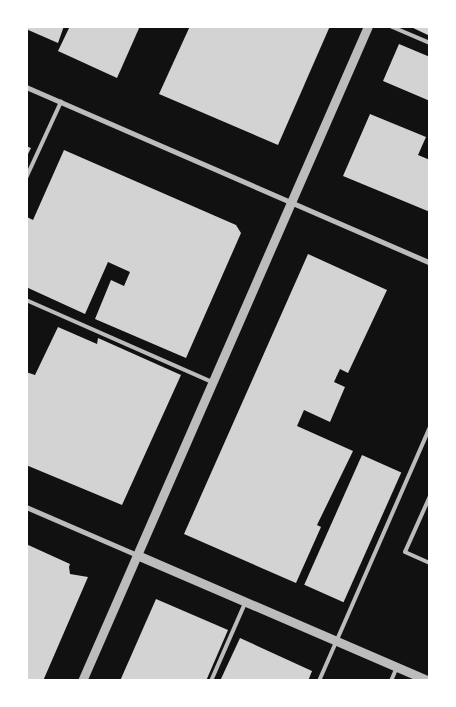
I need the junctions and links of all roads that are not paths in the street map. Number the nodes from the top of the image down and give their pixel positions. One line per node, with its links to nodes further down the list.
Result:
1 (368, 26): 7 (street)
2 (390, 26): 3 (lane)
3 (430, 44)
4 (26, 87): 5 (street)
5 (61, 102): 6 (lane); 7 (street)
6 (26, 178)
7 (291, 203): 8 (street); 10 (street)
8 (430, 263)
9 (26, 300): 10 (lane)
10 (212, 383): 14 (street)
11 (430, 427): 17 (lane)
12 (430, 496): 15 (lane)
13 (26, 507): 14 (street)
14 (137, 555): 16 (street); 19 (street)
15 (430, 563)
16 (245, 602): 17 (street); 20 (lane)
17 (337, 641): 18 (street); 21 (lane)
18 (397, 667): 22 (lane); 23 (street)
19 (82, 681)
20 (210, 681)
21 (319, 681)
22 (391, 681)
23 (429, 681)

